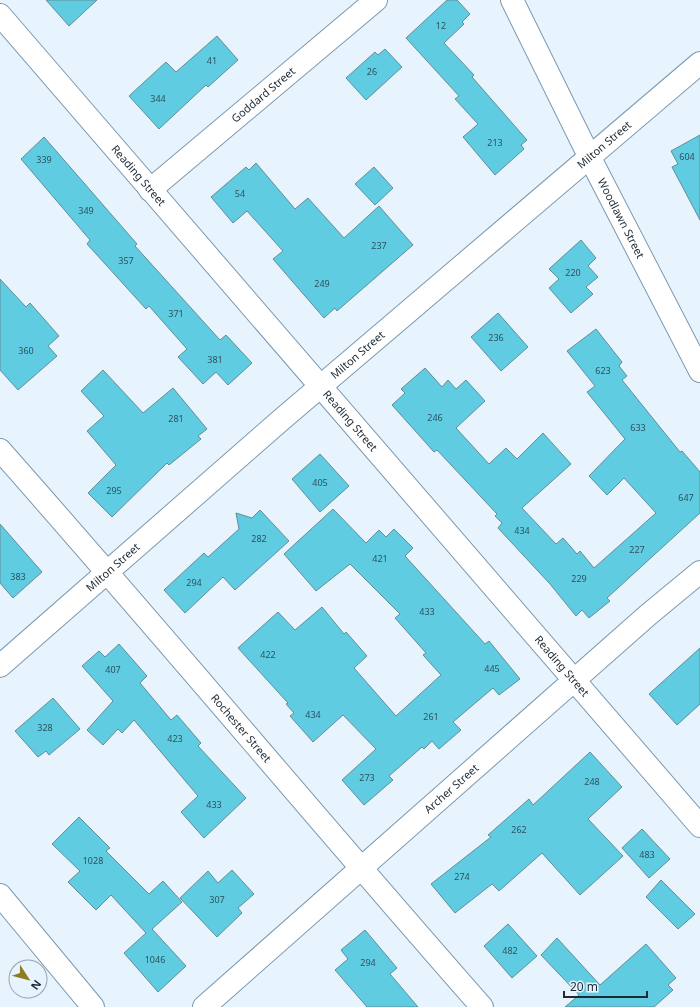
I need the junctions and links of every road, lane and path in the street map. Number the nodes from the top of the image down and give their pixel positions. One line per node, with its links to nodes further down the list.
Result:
1 (376, 0): 6 (street, Goddard Street)
2 (512, 0): 5 (street, Woodlawn Street)
3 (0, 15): 6 (street, Reading Street)
4 (700, 62): 5 (street, Milton Street)
5 (590, 158): 7 (street, Woodlawn Street); 8 (street, Milton Street)
6 (150, 190): 8 (street, Reading Street)
7 (700, 371)
8 (320, 388): 10 (street, Milton Street); 13 (street, Reading Street)
9 (0, 450): 10 (street, Rochester Street)
10 (108, 572): 12 (street, Milton Street); 15 (street, Rochester Street)
11 (700, 572): 13 (street, Archer Street)
12 (0, 666)
13 (573, 680): 14 (street, Reading Street); 15 (street, Archer Street)
14 (700, 826)
15 (361, 869): 18 (street, Archer Street); 19 (street, Rochester Street)
16 (0, 895): 17 (street)
17 (93, 1007)
18 (204, 1007)
19 (482, 1007)

